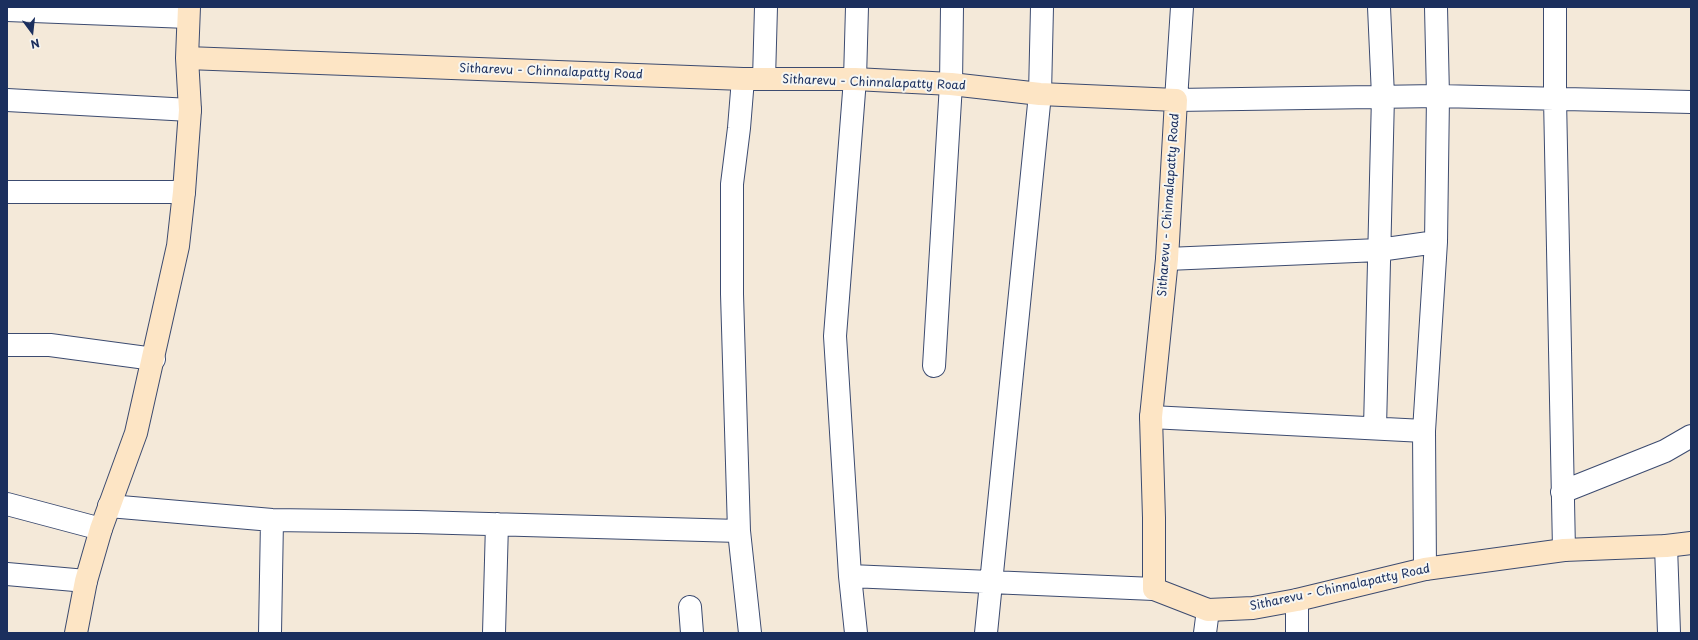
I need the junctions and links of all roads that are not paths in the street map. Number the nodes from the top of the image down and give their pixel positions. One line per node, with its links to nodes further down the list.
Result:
1 (766, 7): 13 (street)
2 (857, 7): 14 (street)
3 (952, 7): 15 (street)
4 (1042, 7): 16 (street)
5 (1182, 7): 21 (street)
6 (1379, 7): 17 (street)
7 (1436, 7): 18 (street)
8 (1555, 7): 19 (street)
9 (7, 10): 10 (street)
10 (188, 12): 11 (main road)
11 (187, 58): 12 (main road, Sitharevu - Chinnalapatty Road); 23 (main road)
12 (743, 79): 13 (main road, Sitharevu - Chinnalapatty Road); 42 (street)
13 (764, 79): 14 (main road, Sitharevu - Chinnalapatty Road)
14 (855, 79): 15 (main road, Sitharevu - Chinnalapatty Road); 48 (street)
15 (951, 84): 16 (main road, Sitharevu - Chinnalapatty Road); 31 (street)
16 (1040, 94): 21 (main road, Sitharevu - Chinnalapatty Road); 50 (street)
17 (1383, 96): 18 (street); 21 (street); 27 (street)
18 (1438, 96): 19 (street); 26 (street)
19 (1555, 98): 22 (street); 36 (street)
20 (7, 100): 23 (street)
21 (1176, 100): 28 (main road, Sitharevu - Chinnalapatty Road)
22 (1691, 102)
23 (190, 110): 25 (main road)
24 (7, 192): 25 (street)
25 (184, 192): 30 (main road)
26 (1436, 242): 27 (street); 34 (street)
27 (1379, 250): 28 (street); 33 (street)
28 (1167, 259): 32 (main road, Sitharevu - Chinnalapatty Road)
29 (7, 345): 30 (street)
30 (154, 359): 38 (main road)
31 (934, 366)
32 (1151, 417): 33 (street); 51 (main road, Sitharevu - Chinnalapatty Road)
33 (1375, 428): 34 (street)
34 (1424, 431): 46 (street)
35 (1691, 436): 36 (street)
36 (1562, 492): 45 (street)
37 (7, 504): 41 (street)
38 (109, 506): 39 (street); 41 (main road)
39 (272, 520): 40 (street); 56 (street)
40 (497, 524): 42 (street); 57 (street)
41 (101, 529): 49 (main road)
42 (739, 531): 59 (street)
43 (1691, 543): 44 (main road, Sitharevu - Chinnalapatty Road)
44 (1666, 546): 45 (main road, Sitharevu - Chinnalapatty Road); 64 (street)
45 (1564, 550): 46 (main road, Sitharevu - Chinnalapatty Road)
46 (1425, 569): 52 (main road, Sitharevu - Chinnalapatty Road)
47 (7, 574): 49 (street)
48 (850, 576): 50 (street); 60 (street)
49 (86, 582): 55 (main road)
50 (991, 583): 51 (street); 61 (street)
51 (1154, 589): 54 (main road, Sitharevu - Chinnalapatty Road)
52 (1297, 600): 54 (main road, Sitharevu - Chinnalapatty Road); 63 (street)
53 (690, 607): 58 (street)
54 (1208, 610): 62 (street)
55 (76, 633)
56 (270, 633)
57 (494, 633)
58 (692, 633)
59 (750, 633)
60 (856, 633)
61 (986, 633)
62 (1205, 633)
63 (1297, 633)
64 (1669, 633)

